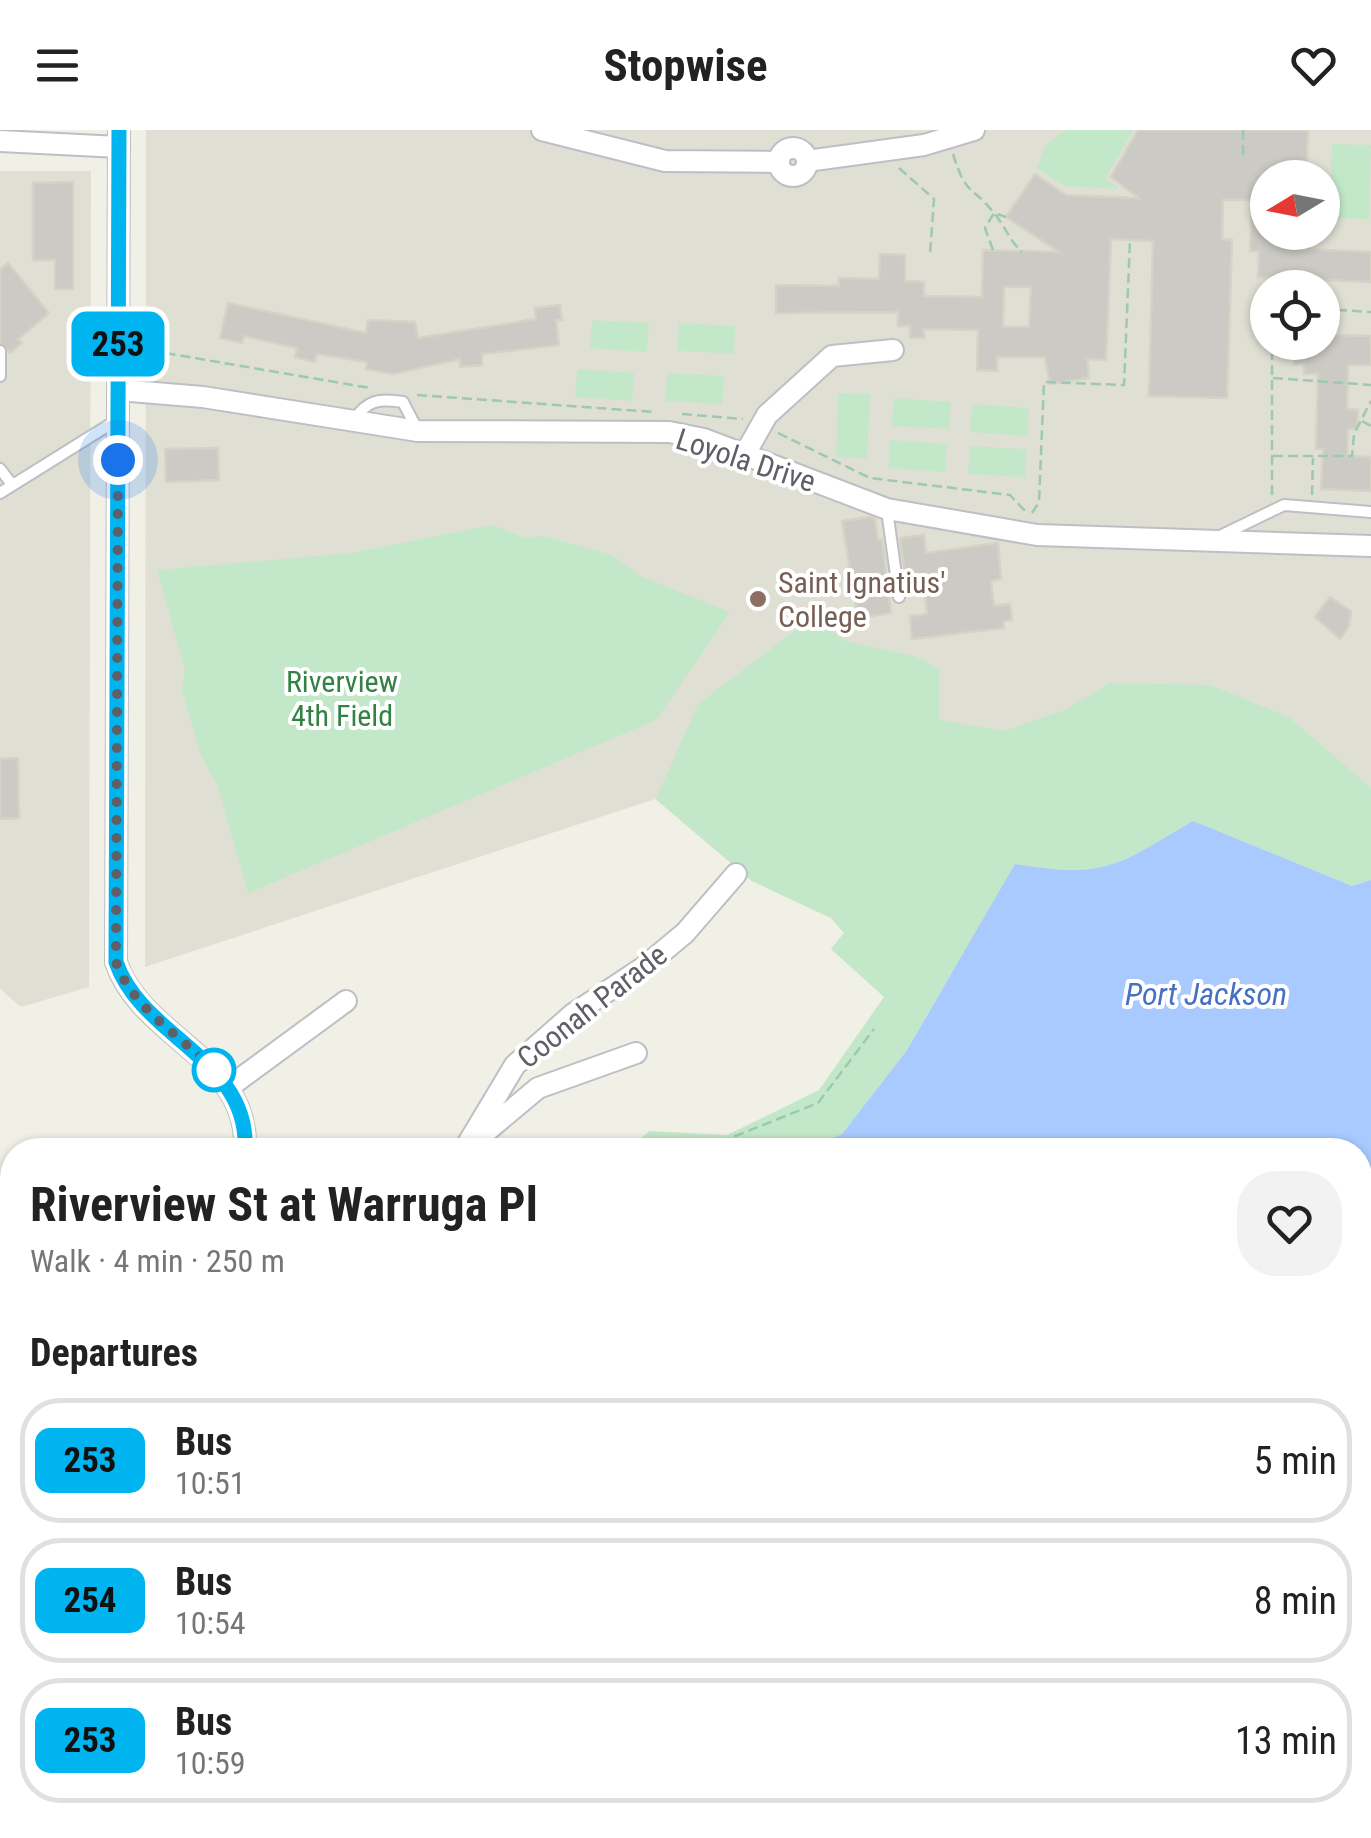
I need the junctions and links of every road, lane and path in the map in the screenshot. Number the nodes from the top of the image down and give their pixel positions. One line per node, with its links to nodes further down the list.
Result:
1 (542, 130): 7 (street)
2 (974, 130): 4 (street)
3 (1243, 130): 8 (path)
4 (948, 138): 7 (street); 9 (path)
5 (118, 139): 6 (street); 23 (street)
6 (0, 141)
7 (882, 153): 14 (path)
8 (1243, 156)
9 (994, 212): 10 (path); 12 (path); 13 (path)
10 (1006, 217)
11 (1130, 240): 38 (path)
12 (993, 250)
13 (1022, 252)
14 (930, 255)
15 (1340, 311): 16 (path)
16 (1371, 312)
17 (893, 350): 28 (street)
18 (0, 351): 20 (lane)
19 (1272, 360): 21 (path)
20 (0, 376)
21 (1272, 378): 22 (path); 29 (path)
22 (1371, 385)
23 (118, 390): 25 (street); 28 (street, Loyola Drive)
24 (1371, 401): 26 (path)
25 (118, 420): 32 (lane); 46 (street)
26 (1361, 420): 27 (path); 30 (path)
27 (1371, 426)
28 (745, 454): 35 (street, Loyola Drive)
29 (1272, 456): 30 (path); 36 (path)
30 (1313, 456): 34 (path)
31 (0, 470): 32 (lane)
32 (11, 483): 33 (lane)
33 (0, 493)
34 (1312, 501)
35 (887, 509): 38 (street, Loyola Drive); 41 (lane)
36 (1272, 511): 37 (lane); 39 (lane)
37 (1371, 512)
38 (1025, 533): 39 (street, Loyola Drive)
39 (1203, 544): 40 (street, Loyola Drive)
40 (1371, 546)
41 (899, 598)
42 (736, 874): 48 (street, Coonah Parade)
43 (346, 1001): 46 (street)
44 (874, 1028): 50 (path)
45 (636, 1053): 49 (street, Coonah Parade)
46 (229, 1086): 47 (street)
47 (244, 1138)
48 (471, 1138)
49 (478, 1138)
50 (730, 1138)

